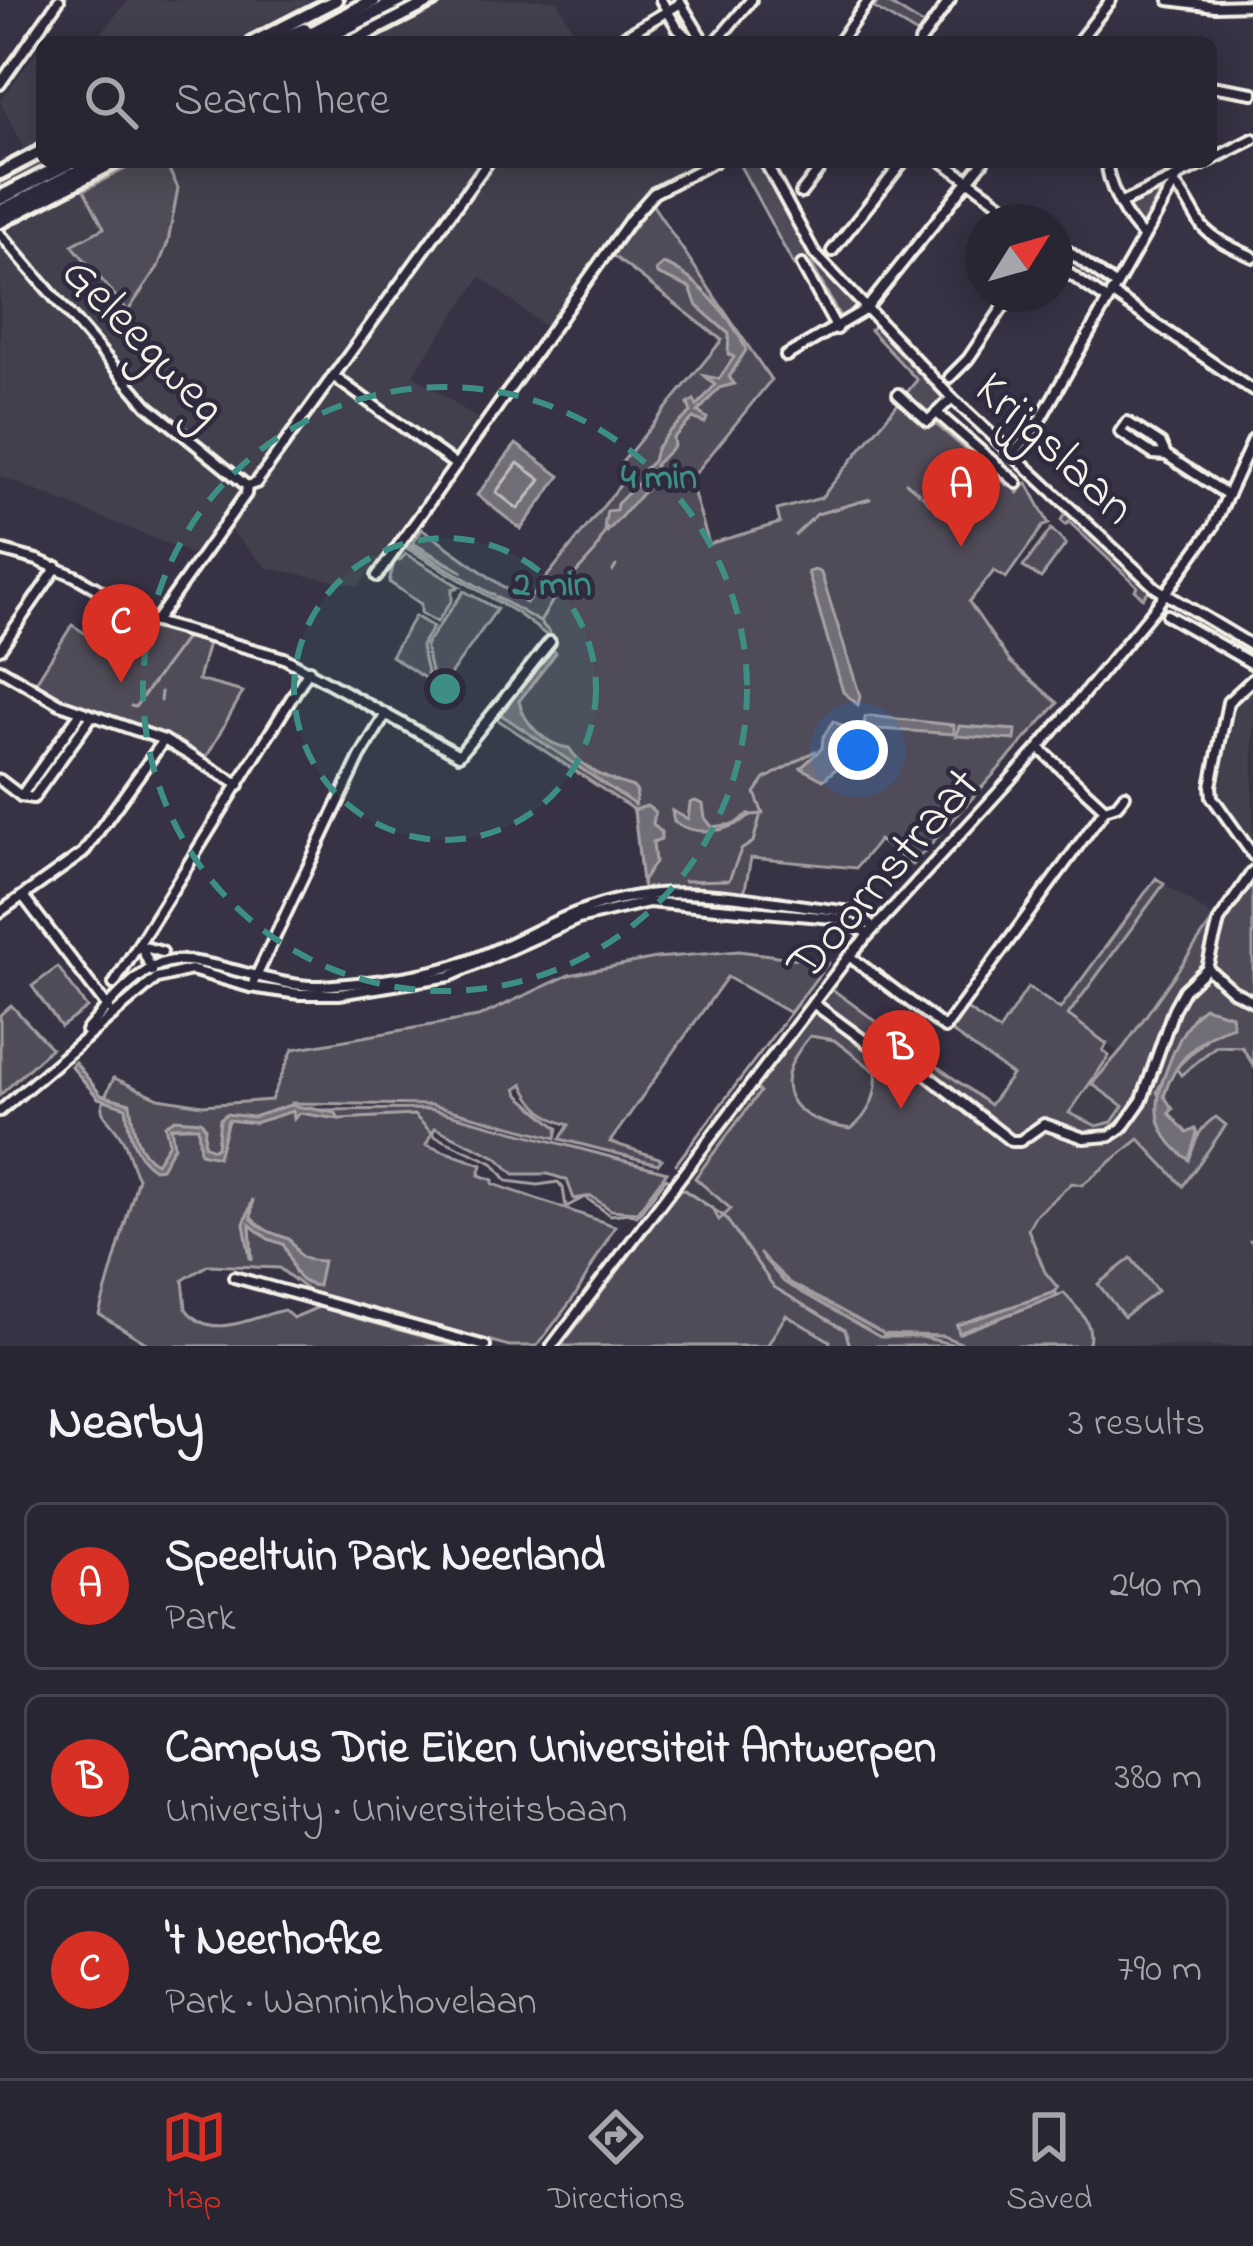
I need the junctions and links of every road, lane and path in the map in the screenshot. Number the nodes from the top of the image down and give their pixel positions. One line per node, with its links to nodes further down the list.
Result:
1 (59, 0): 29 (street)
2 (336, 0): 16 (main road)
3 (374, 0): 15 (highway)
4 (433, 0): 21 (main road)
5 (661, 0): 14 (street)
6 (752, 0): 25 (street)
7 (869, 0): 26 (street)
8 (950, 0): 27 (street)
9 (1111, 0): 28 (street)
10 (1169, 0): 13 (street)
11 (680, 1): 14 (street); 24 (street)
12 (398, 2): 15 (highway); 20 (highway)
13 (1253, 5)
14 (667, 11): 22 (street); 23 (street)
15 (334, 27): 17 (highway); 18 (highway); 19 (highway)
16 (266, 36)
17 (297, 36)
18 (311, 36)
19 (324, 36)
20 (340, 36)
21 (363, 36)
22 (625, 36)
23 (690, 36)
24 (697, 36)
25 (721, 36)
26 (843, 36)
27 (924, 36)
28 (1083, 36)
29 (0, 84)
30 (1217, 87): 31 (street)
31 (1253, 93)
32 (1253, 139): 34 (street)
33 (36, 154): 47 (main road)
34 (1217, 157)
35 (58, 168): 51 (highway)
36 (95, 168): 54 (highway)
37 (95, 168): 55 (main road)
38 (484, 168): 68 (street)
39 (702, 168): 77 (street)
40 (768, 168): 64 (street, Krijgslaan)
41 (821, 168): 50 (street)
42 (898, 168): 58 (street)
43 (951, 168): 48 (street)
44 (978, 168): 48 (street)
45 (1107, 168): 52 (street)
46 (1197, 168): 49 (street)
47 (0, 172)
48 (967, 181): 53 (street); 64 (street)
49 (1176, 181): 52 (street); 57 (street); 59 (street)
50 (802, 194)
51 (0, 198)
52 (1121, 203): 57 (street)
53 (1000, 204)
54 (0, 212)
55 (0, 222)
56 (0, 234): 79 (street, Geleegweg)
57 (1143, 236): 63 (street)
58 (832, 251)
59 (1253, 257)
60 (1073, 258): 63 (street)
61 (802, 265): 66 (street)
62 (1073, 273): 63 (street)
63 (1111, 292): 70 (street); 75 (street)
64 (866, 309): 66 (street); 72 (street, Krijgslaan)
65 (1000, 312): 69 (street)
66 (837, 329): 67 (street)
67 (786, 356)
68 (333, 376): 77 (street); 79 (street)
69 (950, 377)
70 (1253, 391)
71 (898, 394): 73 (street)
72 (952, 398): 73 (street); 75 (street, Krijgslaan)
73 (937, 413): 78 (street)
74 (1253, 440): 80 (street, Doornstraat)
75 (1012, 455): 84 (street, Krijgslaan)
76 (1166, 455): 76 (street); 80 (street)
77 (456, 466): 83 (street)
78 (1017, 483)
79 (247, 486): 86 (street)
80 (1228, 495): 84 (street, Doornstraat)
81 (0, 550): 82 (street)
82 (56, 567): 86 (street); 89 (street)
83 (377, 576)
84 (1165, 594): 88 (street, Krijgslaan); 98 (street, Doornstraat)
85 (1167, 615): 90 (street)
86 (154, 622): 92 (street)
87 (550, 642): 95 (street)
88 (1253, 646)
89 (0, 649)
90 (1253, 664)
91 (0, 670): 94 (street)
92 (309, 670): 95 (street); 100 (street)
93 (1253, 679): 104 (street)
94 (81, 712): 96 (street); 102 (street)
95 (386, 714): 114 (street)
96 (92, 716): 97 (street); 102 (street)
97 (164, 740): 100 (street); 106 (street)
98 (1039, 748): 103 (street); 108 (street, Doornstraat)
99 (0, 780): 102 (street)
100 (239, 785): 109 (street)
101 (1125, 795): 103 (street)
102 (21, 796)
103 (1105, 809): 111 (street)
104 (1253, 855)
105 (1253, 871): 112 (street)
106 (22, 896): 107 (street); 118 (street)
107 (0, 912)
108 (871, 930): 111 (street, Doornstraat); 114 (street)
109 (141, 946): 110 (street); 113 (street); 115 (street)
110 (162, 952)
111 (849, 956): 117 (street, Doornstraat)
112 (1207, 968): 116 (street); 117 (street)
113 (154, 973): 114 (street); 118 (street)
114 (253, 983)
115 (114, 984)
116 (1253, 1001)
117 (813, 1003): 122 (street, Doornstraat)
118 (110, 1011): 119 (street)
119 (0, 1111)
120 (234, 1277): 121 (street)
121 (485, 1346)
122 (552, 1346)

